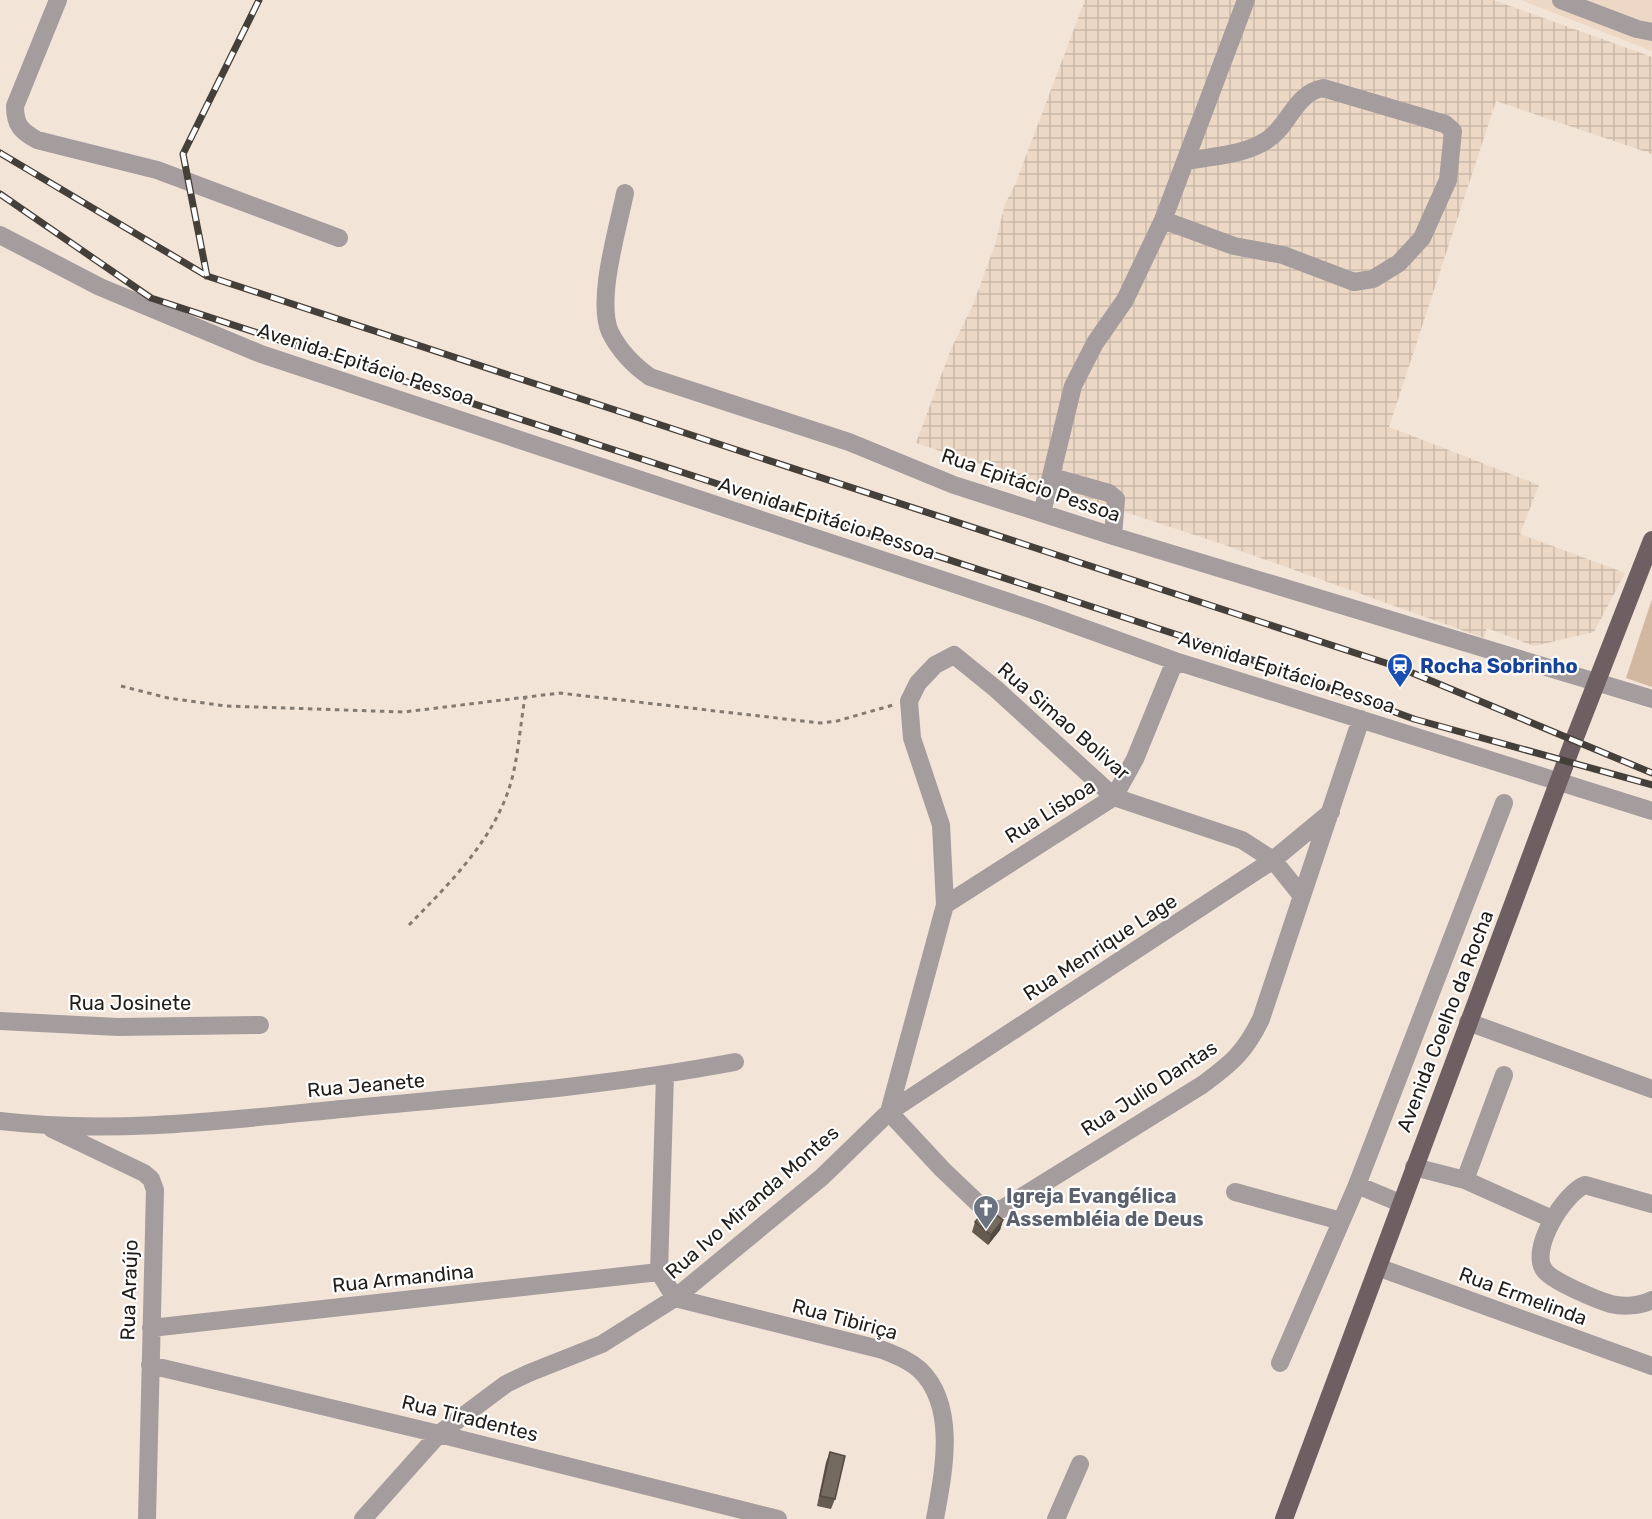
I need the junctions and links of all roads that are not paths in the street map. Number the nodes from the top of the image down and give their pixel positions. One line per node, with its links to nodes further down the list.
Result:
1 (58, 0): 9 (street)
2 (1246, 0): 5 (street)
3 (1561, 0): 4 (street)
4 (1652, 32)
5 (1187, 161): 7 (street); 7 (street)
6 (625, 194): 11 (street, Rua Epitácio Pessoa)
7 (1163, 220): 10 (street)
8 (0, 235): 14 (street, Avenida Epitácio Pessoa)
9 (339, 238)
10 (1052, 477): 11 (street); 12 (street)
11 (1042, 513): 12 (street, Rua Epitácio Pessoa)
12 (1113, 536): 15 (street, Rua Epitácio Pessoa)
13 (1652, 540): 15 (main road, Avenida Coelho da Rocha)
14 (1175, 661): 17 (street, Avenida Epitácio Pessoa); 19 (street, Rua Lisboa)
15 (1595, 683): 16 (street, Rua Epitácio Pessoa); 18 (main road, Avenida Coelho da Rocha)
16 (1652, 699)
17 (1360, 719): 18 (street, Avenida Epitácio Pessoa); 22 (street, Rua Julio Dantas)
18 (1559, 782): 21 (street, Avenida Epitácio Pessoa); 27 (main road, Avenida Coelho da Rocha)
19 (1114, 797): 23 (street, Rua Simao Bolivar); 25 (street, Rua Lisboa); 25 (street, Rua Simao Bolivar)
20 (1504, 803): 38 (street)
21 (1652, 811)
22 (1331, 812): 23 (street, Rua Menrique Lage); 24 (street, Rua Julio Dantas)
23 (1273, 861): 24 (street, Rua Simao Bolivar); 33 (street, Rua Menrique Lage)
24 (1302, 896): 33 (street, Rua Julio Dantas)
25 (945, 905): 33 (street)
26 (0, 1021): 28 (street, Rua Josinete)
27 (1468, 1022): 32 (street); 36 (main road, Avenida Coelho da Rocha)
28 (260, 1025)
29 (735, 1062): 30 (street, Rua Jeanete)
30 (665, 1075): 35 (street, Rua Jeanete); 45 (street)
31 (1504, 1076): 37 (street)
32 (1652, 1089)
33 (889, 1112): 46 (street, Rua Ivo Miranda Montes)
34 (0, 1121): 35 (street, Rua Jeanete)
35 (48, 1127): 48 (street, Rua Araújo)
36 (1414, 1167): 37 (street); 40 (main road, Avenida Coelho da Rocha)
37 (1465, 1180): 42 (street)
38 (1357, 1185): 40 (street); 43 (street)
39 (1235, 1192): 43 (street)
40 (1400, 1203): 44 (main road, Avenida Coelho da Rocha)
41 (1652, 1204): 42 (street)
42 (1552, 1220): 47 (street)
43 (1341, 1221): 49 (street)
44 (1380, 1268): 51 (street, Rua Ermelinda); 54 (main road, Avenida Coelho da Rocha)
45 (659, 1272): 46 (street); 48 (street, Rua Armandina)
46 (675, 1298): 52 (street, Rua Ivo Miranda Montes); 58 (street, Rua Tibiriça)
47 (1652, 1300)
48 (151, 1328): 50 (street, Rua Araújo)
49 (1280, 1363)
50 (150, 1365): 52 (street, Rua Tiradentes); 55 (street, Rua Araújo)
51 (1652, 1365)
52 (439, 1434): 56 (street, Rua Ivo Miranda Montes); 57 (street, Rua Tiradentes)
53 (1080, 1464): 59 (street)
54 (1288, 1518)
55 (147, 1519)
56 (363, 1519)
57 (778, 1519)
58 (934, 1519)
59 (1056, 1519)

